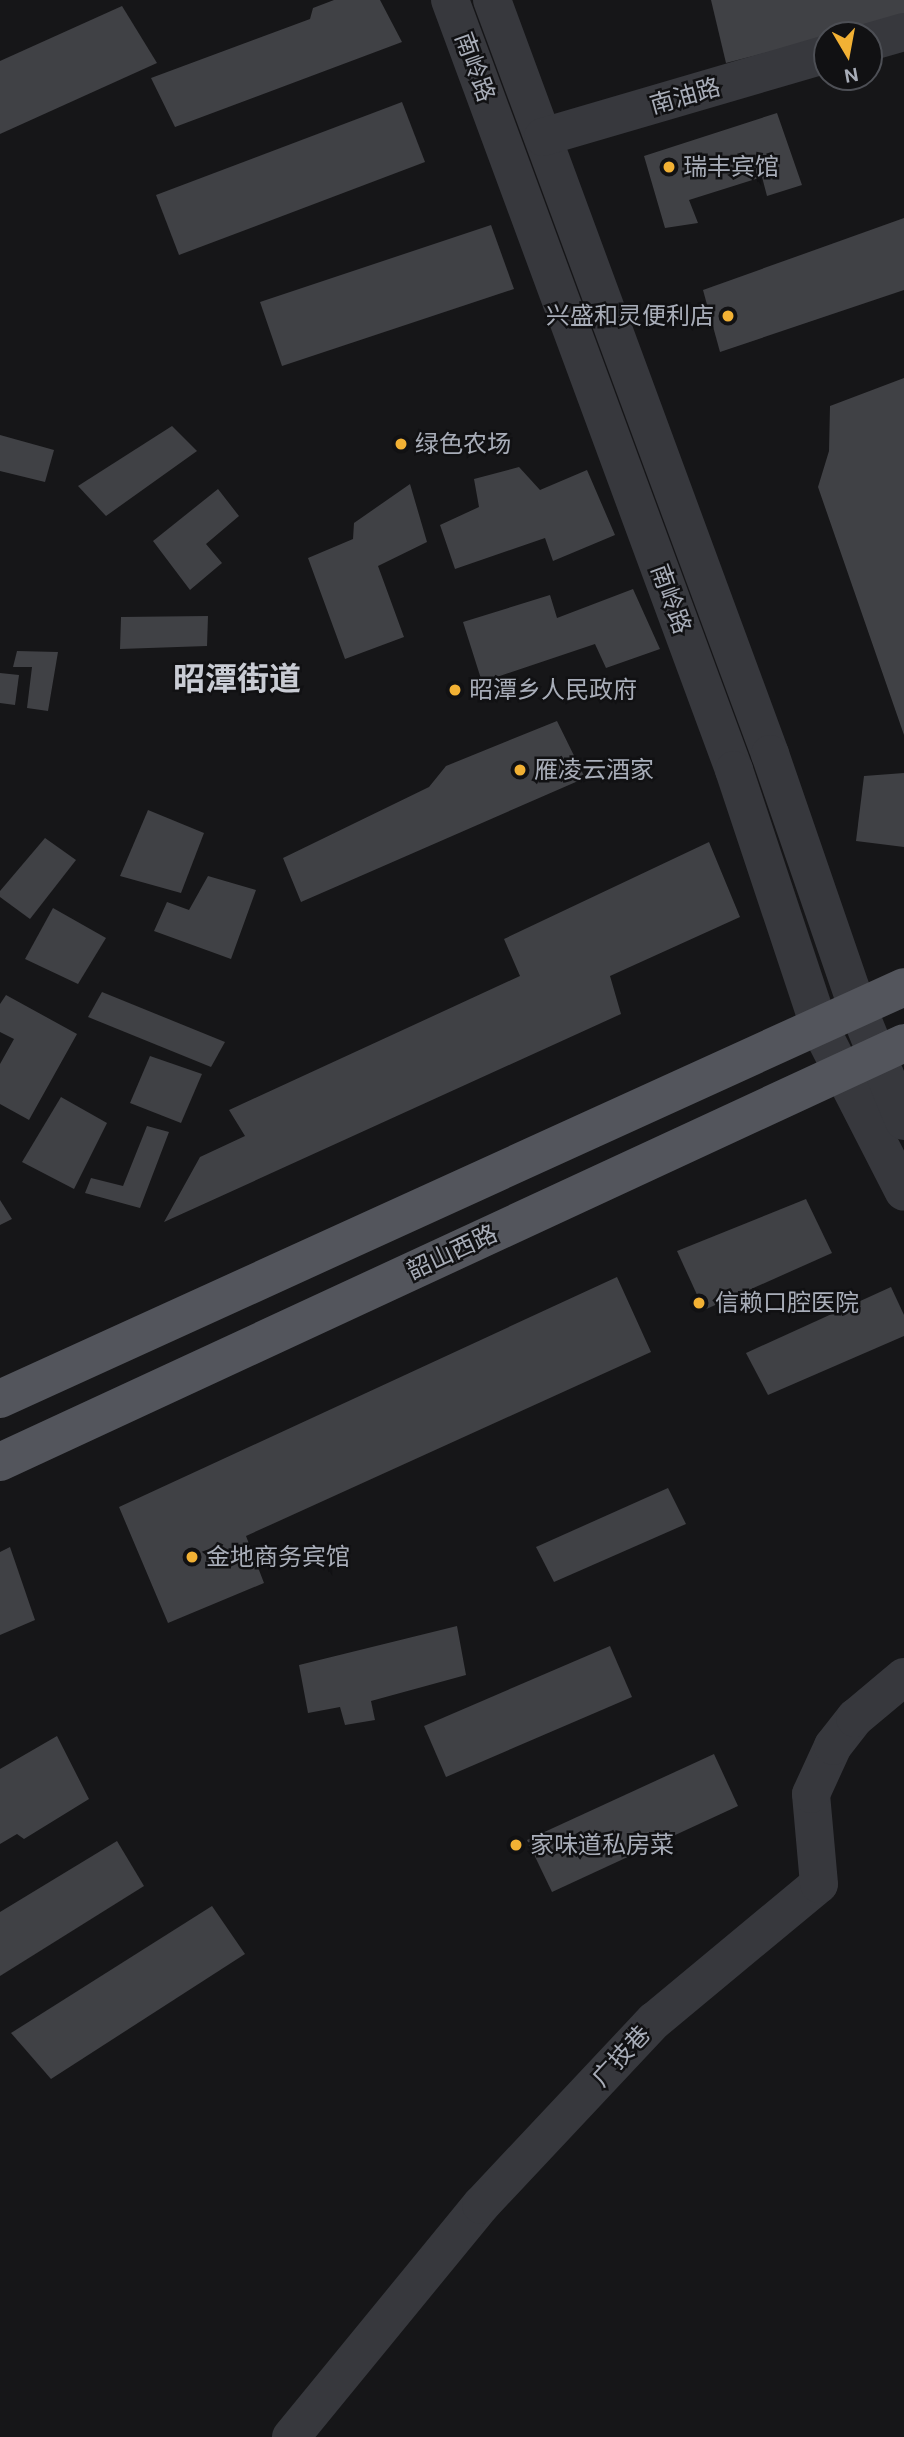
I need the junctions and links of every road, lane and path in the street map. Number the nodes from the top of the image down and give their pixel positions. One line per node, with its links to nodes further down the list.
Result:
1 (450, 0): 9 (street, 南岭路)
2 (492, 0): 6 (street, 南岭路)
3 (904, 32): 4 (street)
4 (883, 38)
5 (813, 58): 6 (street, 南油路)
6 (543, 137): 8 (street, 南岭路)
7 (904, 988): 8 (main road)
8 (858, 1009): 9 (main road); 10 (street, 南岭路)
9 (819, 1026): 10 (street, 南岭路); 13 (main road)
10 (875, 1056): 11 (street, 南岭路); 12 (street, 南岭路); 14 (main road, 韶山西路)
11 (904, 1121)
12 (904, 1192)
13 (0, 1399)
14 (0, 1462)
15 (904, 1677): 16 (street, 广技巷)
16 (291, 2437)

